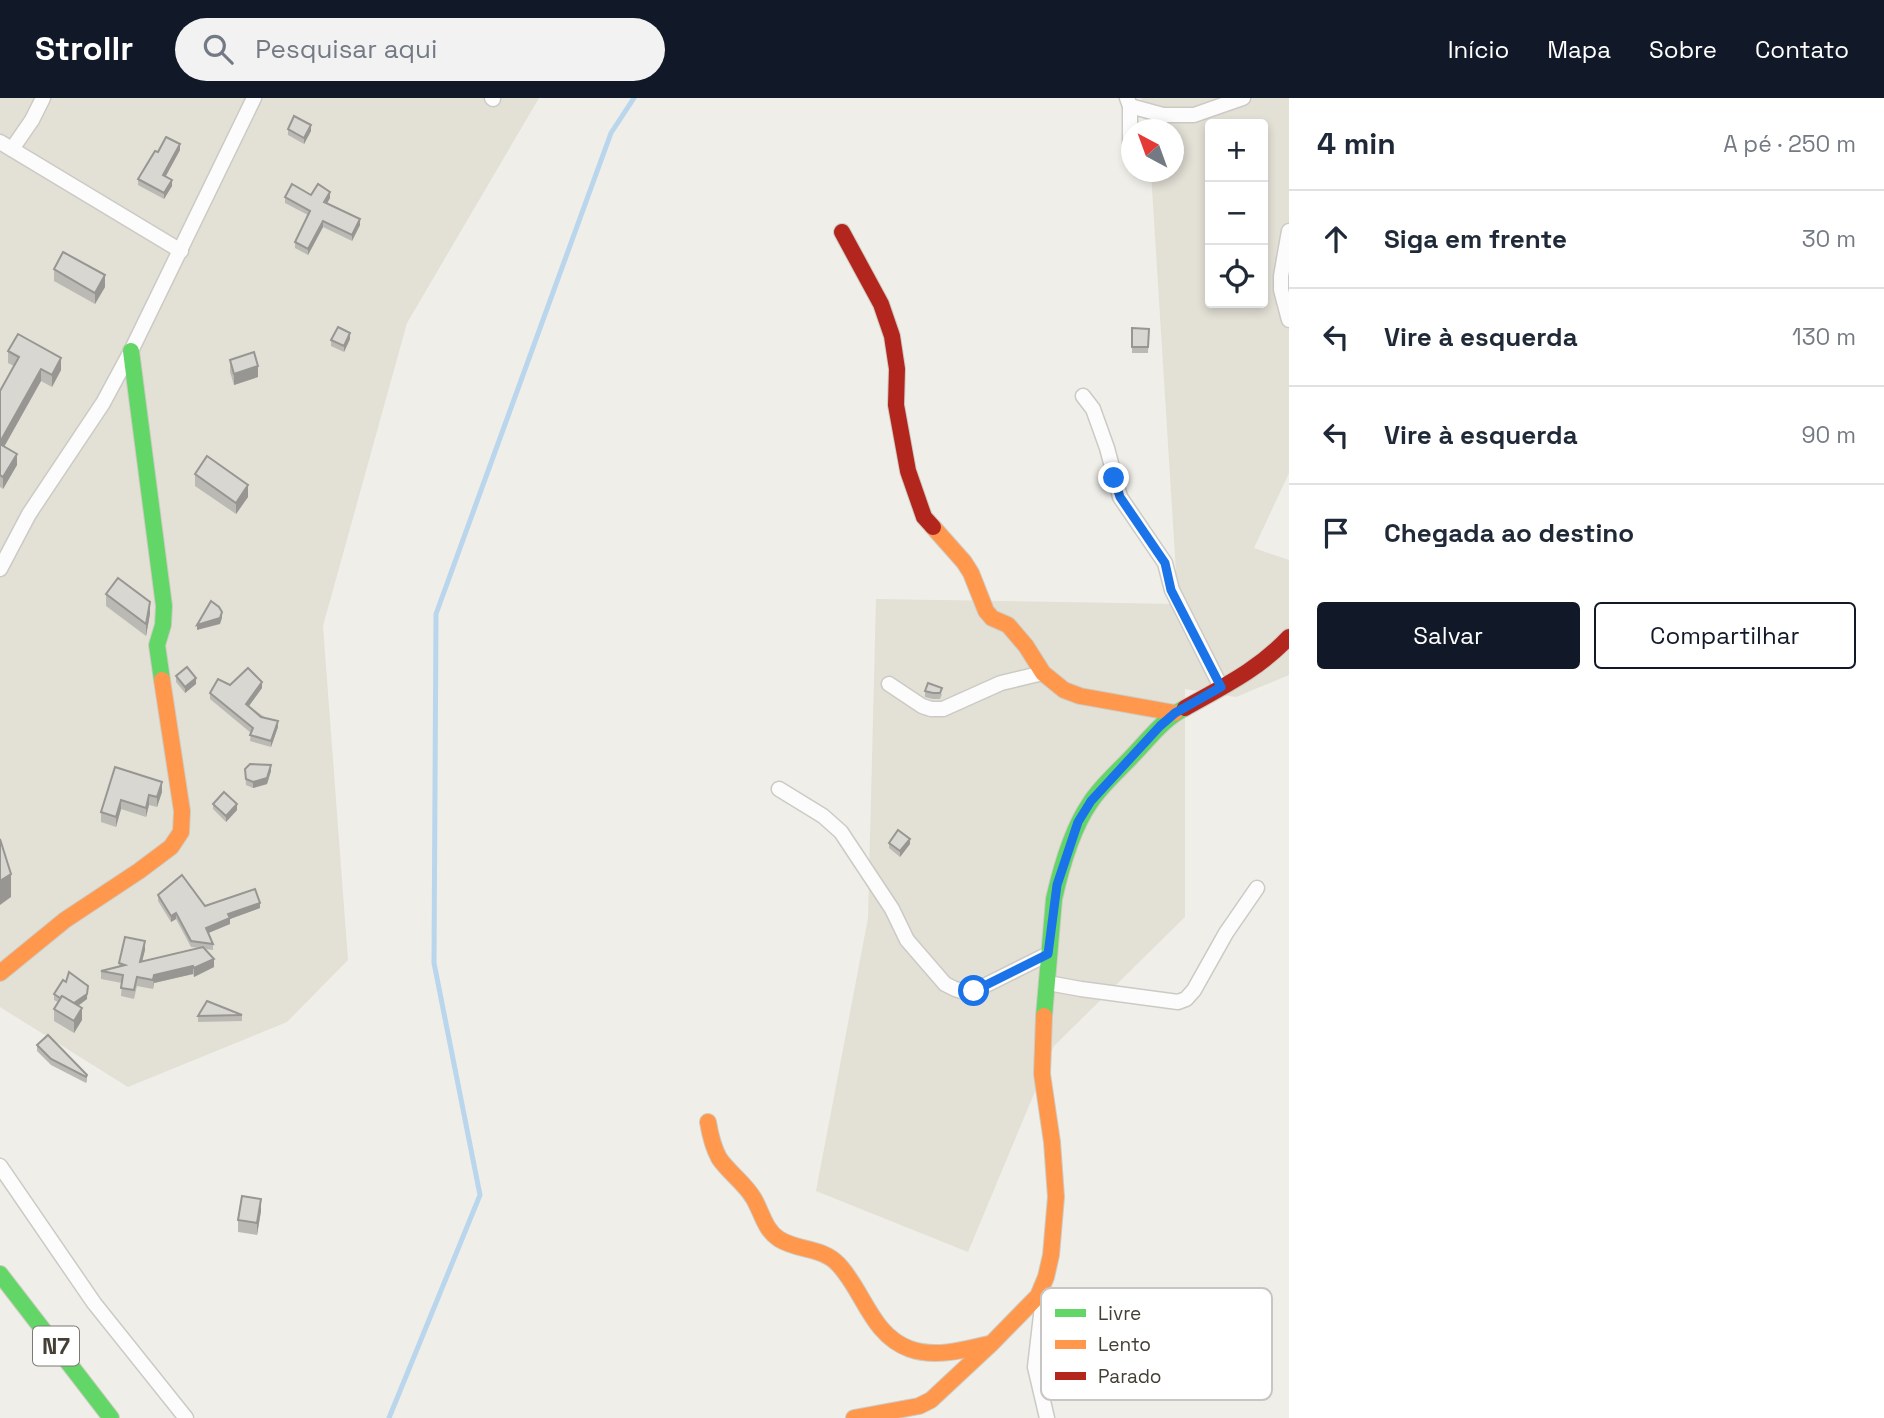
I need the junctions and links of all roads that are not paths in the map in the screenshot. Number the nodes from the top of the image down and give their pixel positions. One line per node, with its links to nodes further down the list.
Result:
1 (43, 98): 5 (street)
2 (1243, 98): 4 (street)
3 (252, 99): 8 (street)
4 (1128, 102)
5 (6, 145): 8 (street)
6 (1289, 231): 9 (street)
7 (842, 233): 14 (main road)
8 (181, 251): 10 (street)
9 (1289, 320)
10 (131, 351): 12 (street); 21 (main road)
11 (1083, 396): 16 (street)
12 (0, 569)
13 (1289, 637): 16 (main road)
14 (1043, 673): 15 (street); 17 (main road)
15 (889, 684)
16 (1221, 687): 17 (main road)
17 (1175, 713): 20 (main road)
18 (779, 789): 20 (street)
19 (1257, 888): 22 (street)
20 (1048, 954): 22 (main road)
21 (0, 973)
22 (1048, 983): 26 (main road)
23 (708, 1122): 31 (main road)
24 (0, 1166): 35 (street)
25 (0, 1274): 34 (main road, N7)
26 (1046, 1277): 27 (main road); 28 (street)
27 (1041, 1288)
28 (1045, 1288)
29 (1041, 1289): 31 (main road)
30 (1041, 1318): 32 (street)
31 (991, 1344): 36 (main road)
32 (1041, 1392)
33 (1043, 1400): 37 (street)
34 (111, 1418)
35 (186, 1418)
36 (855, 1418)
37 (1047, 1418)

